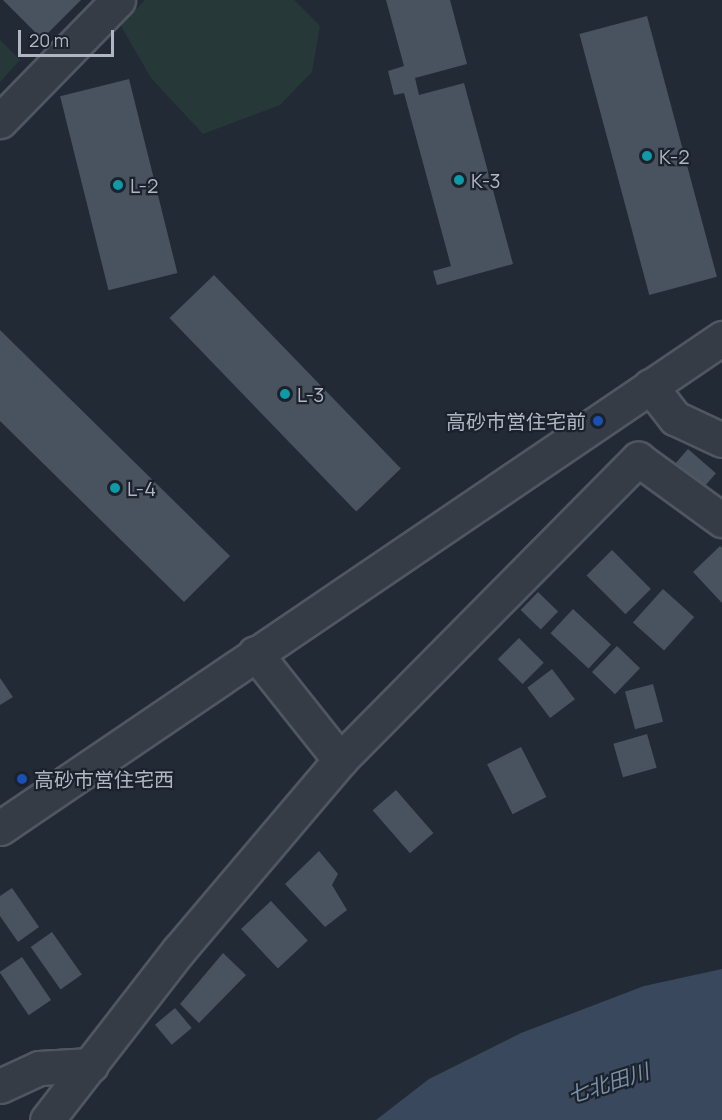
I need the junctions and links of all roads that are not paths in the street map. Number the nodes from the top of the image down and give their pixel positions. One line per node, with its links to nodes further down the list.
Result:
1 (118, 0): 2 (street)
2 (0, 121)
3 (722, 338): 4 (street)
4 (650, 386): 5 (street); 7 (street)
5 (722, 440)
6 (722, 520): 8 (street)
7 (255, 653): 8 (street); 9 (street)
8 (340, 760): 10 (street)
9 (0, 828)
10 (91, 1065): 11 (street); 12 (street)
11 (0, 1086)
12 (47, 1120)

